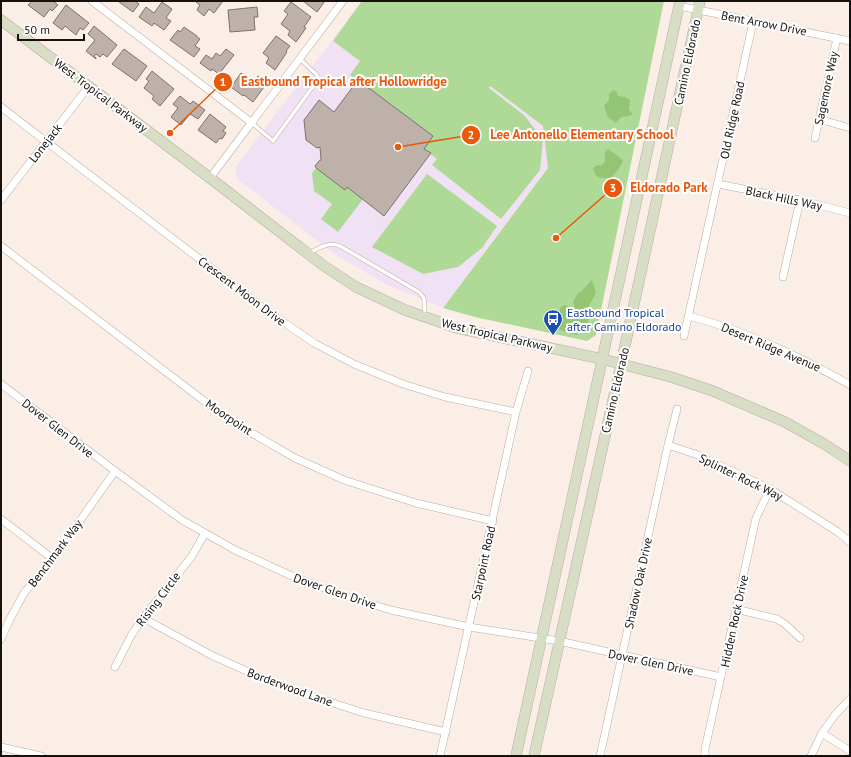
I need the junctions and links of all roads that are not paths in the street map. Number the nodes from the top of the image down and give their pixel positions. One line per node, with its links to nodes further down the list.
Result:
1 (92, 1): 13 (street)
2 (343, 1): 9 (street)
3 (679, 4): 4 (street, Bent Arrow Drive); 28 (main road, Camino Eldorado)
4 (699, 6): 6 (street, Bent Arrow Drive); 29 (main road, Camino Eldorado)
5 (1, 20): 10 (main road, West Tropical Parkway)
6 (753, 22): 7 (street, Bent Arrow Drive); 18 (street, Old Ridge Road)
7 (837, 38): 8 (street, Bent Arrow Drive); 12 (street, Sagemore Way)
8 (850, 41)
9 (300, 59): 13 (street); 13 (lane)
10 (89, 86): 16 (street, Lonejack); 17 (main road, West Tropical Parkway)
11 (1, 107): 16 (street, Crescent Moon Drive)
12 (819, 119): 14 (street); 15 (street, Sagemore Way)
13 (252, 123): 17 (street)
14 (850, 128)
15 (815, 138)
16 (46, 142): 19 (street, Lonejack); 34 (street, Crescent Moon Drive)
17 (210, 178): 23 (main road, West Tropical Parkway)
18 (718, 184): 20 (street, Black Hills Way); 25 (street, Old Ridge Road)
19 (1, 200)
20 (800, 200): 21 (street, Black Hills Way); 24 (street)
21 (850, 213)
22 (1, 246): 40 (street, Moorpoint)
23 (308, 254): 26 (main road, West Tropical Parkway); 26 (lane)
24 (783, 276)
25 (689, 316): 27 (street, Old Ridge Road); 32 (street, Desert Ridge Avenue)
26 (425, 317): 28 (main road, West Tropical Parkway)
27 (684, 336)
28 (602, 359): 29 (main road, West Tropical Parkway); 47 (main road, Camino Eldorado)
29 (621, 364): 36 (main road, West Tropical Parkway); 50 (main road, Camino Eldorado)
30 (528, 371): 34 (street, Starpoint Road)
31 (1, 384): 37 (street, Dover Glen Drive)
32 (850, 385)
33 (678, 409): 35 (street, Shadow Oak Drive)
34 (516, 412): 40 (street, Starpoint Road)
35 (668, 445): 38 (street, Splinter Rock Way); 51 (street, Shadow Oak Drive)
36 (850, 460)
37 (115, 471): 41 (street, Dover Glen Drive); 43 (street, Benchmark Way)
38 (770, 489): 42 (street, Splinter Rock Way); 44 (street, Hidden Rock Drive)
39 (1, 519): 43 (street)
40 (493, 521): 46 (street, Starpoint Road)
41 (205, 533): 45 (street, Rising Circle); 46 (street, Dover Glen Drive)
42 (850, 542)
43 (53, 558): 49 (street, Benchmark Way)
44 (736, 609): 48 (street); 53 (street, Hidden Rock Drive)
45 (143, 618): 52 (street, Rising Circle); 55 (street, Borderwood Lane)
46 (469, 627): 47 (street, Dover Glen Drive); 55 (street, Starpoint Road)
47 (541, 638): 50 (street, Dover Glen Drive); 61 (main road, Camino Eldorado)
48 (800, 638)
49 (1, 639)
50 (559, 642): 51 (street, Dover Glen Drive); 62 (main road, Camino Eldorado)
51 (622, 655): 53 (street, Dover Glen Drive); 63 (street, Shadow Oak Drive)
52 (115, 667)
53 (721, 677): 64 (street, Hidden Rock Drive)
54 (850, 699): 56 (street)
55 (446, 732): 60 (street, Starpoint Road)
56 (822, 733): 58 (street); 65 (street)
57 (1, 747): 59 (street)
58 (850, 751)
59 (41, 756)
60 (440, 756)
61 (516, 756)
62 (534, 756)
63 (600, 756)
64 (705, 756)
65 (812, 756)

